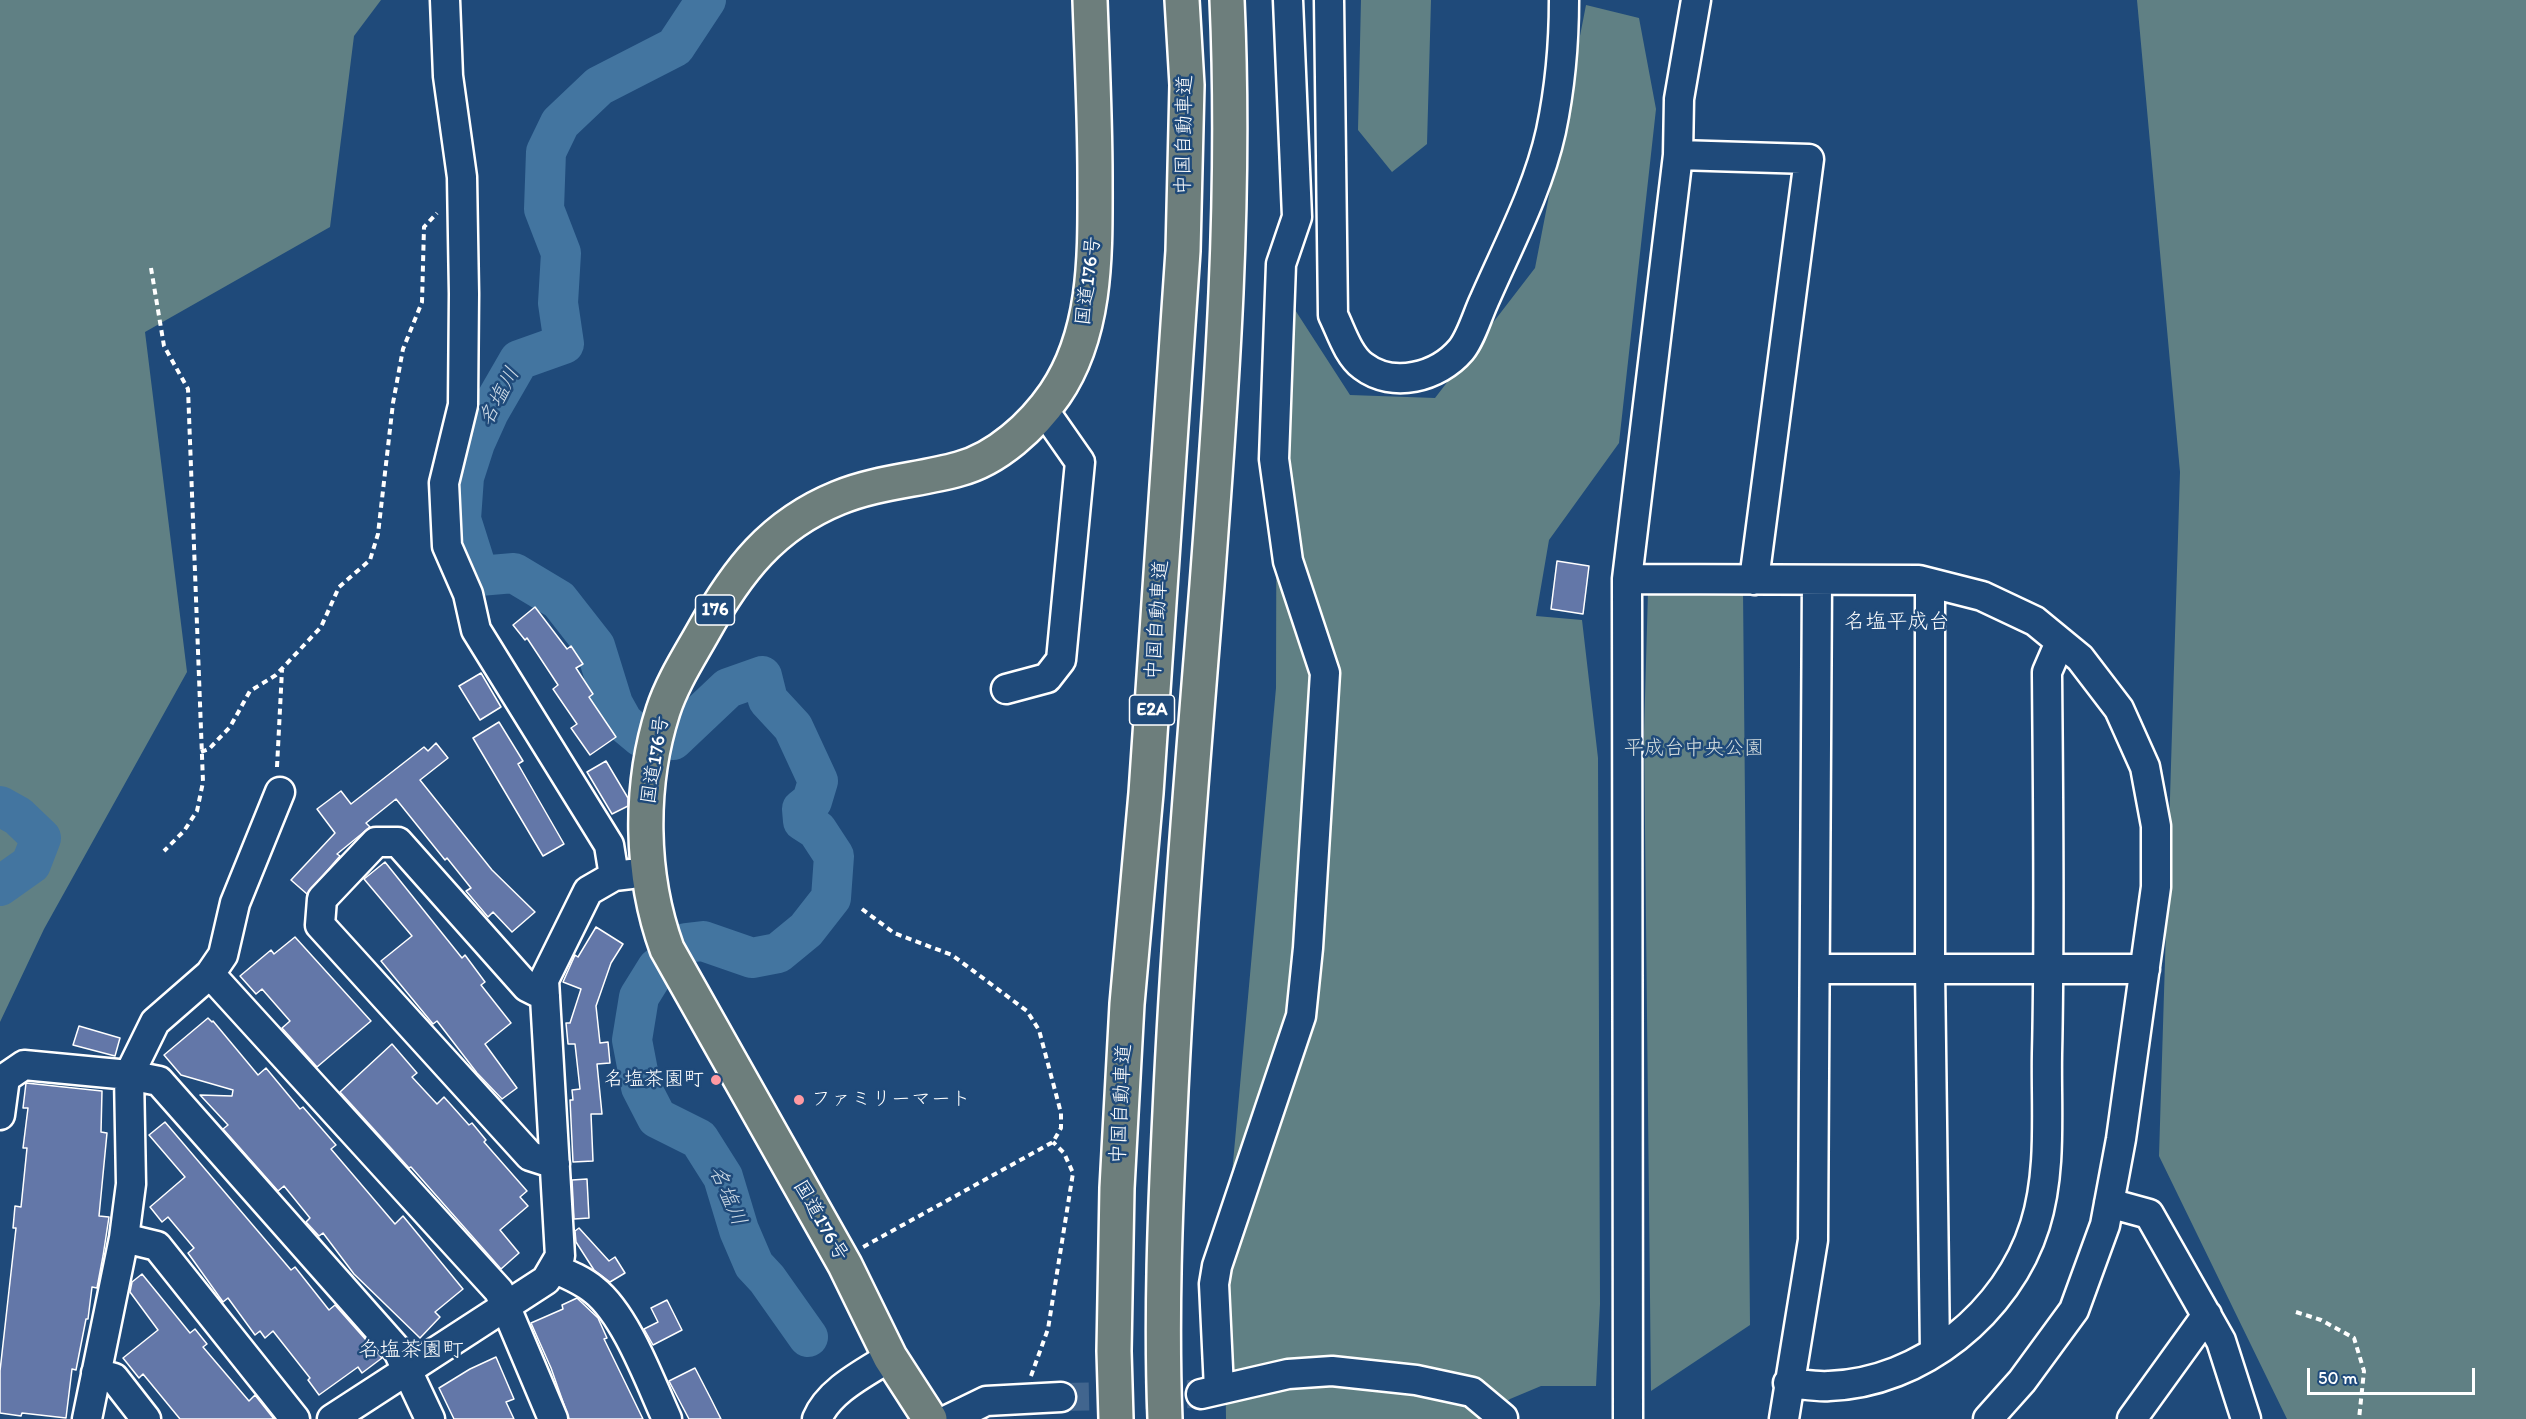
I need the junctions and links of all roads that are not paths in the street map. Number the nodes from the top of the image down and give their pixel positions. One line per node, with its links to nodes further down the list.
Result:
1 (445, 0): 19 (street)
2 (1089, 0): 10 (highway, 国道176号 / 176)
3 (1182, 0): 51 (highway, 中国自動車道 / E2A)
4 (1227, 0): 52 (highway, E2A)
5 (1288, 0): 40 (street)
6 (1329, 0): 7 (street)
7 (1564, 0)
8 (1696, 0): 9 (street)
9 (1678, 155): 11 (street); 12 (street)
10 (1043, 409): 16 (street); 18 (highway, 国道176号 / 176)
11 (1627, 579): 12 (street); 53 (street)
12 (1754, 580): 13 (street)
13 (1817, 580): 14 (street); 20 (street)
14 (1930, 583): 15 (street); 21 (street)
15 (2060, 642): 22 (street); 23 (street)
16 (1006, 688)
17 (280, 792): 24 (street)
18 (648, 872): 19 (street); 35 (highway, 国道176号 / 176)
19 (614, 876): 25 (street)
20 (1815, 969): 21 (street); 38 (street)
21 (1930, 969): 22 (street); 34 (street)
22 (2049, 969): 23 (street); 34 (street)
23 (2145, 969): 29 (street)
24 (210, 974): 26 (street); 32 (street)
25 (545, 996): 28 (street); 28 (street)
26 (129, 1075): 27 (street); 30 (street); 36 (street)
27 (0, 1115)
28 (555, 1164): 31 (street)
29 (2109, 1203): 33 (street); 55 (street)
30 (124, 1238): 37 (street); 43 (street)
31 (553, 1268): 32 (street); 47 (street)
32 (504, 1307): 36 (street); 46 (street)
33 (2206, 1315): 56 (street); 57 (street)
34 (1935, 1352): 38 (street)
35 (890, 1357): 48 (street); 49 (highway, 国道176号 / 176)
36 (407, 1369): 44 (street); 45 (street)
37 (96, 1373): 41 (street); 42 (street)
38 (1788, 1383): 54 (street)
39 (1061, 1396): 50 (street)
40 (1503, 1418)
41 (87, 1419)
42 (146, 1419)
43 (295, 1419)
44 (332, 1419)
45 (430, 1419)
46 (553, 1419)
47 (667, 1419)
48 (817, 1419)
49 (930, 1419)
50 (949, 1419)
51 (1116, 1419)
52 (1165, 1419)
53 (1628, 1419)
54 (1784, 1419)
55 (1988, 1419)
56 (2132, 1419)
57 (2246, 1419)

